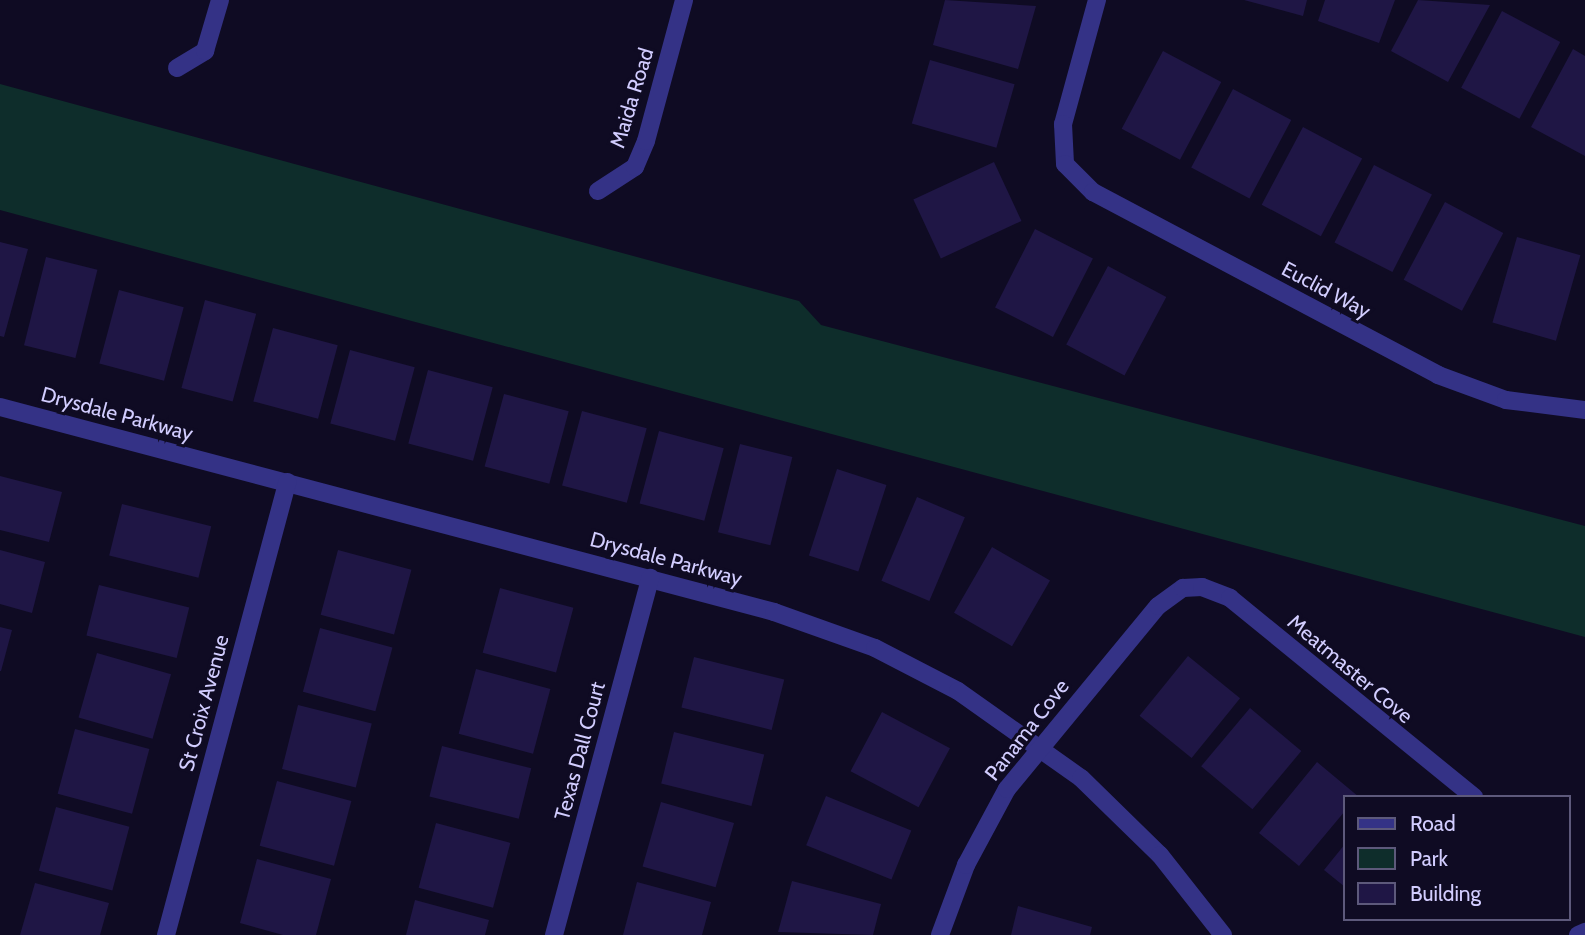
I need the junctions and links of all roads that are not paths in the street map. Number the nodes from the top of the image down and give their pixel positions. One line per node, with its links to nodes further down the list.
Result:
1 (220, 0): 4 (street)
2 (684, 0): 5 (street, Maida Road)
3 (1097, 0): 7 (street, Euclid Way)
4 (177, 68)
5 (598, 191)
6 (0, 407): 8 (street, Drysdale Parkway)
7 (1585, 410)
8 (287, 482): 9 (street, Drysdale Parkway); 14 (street, St Croix Avenue)
9 (650, 578): 11 (street, Drysdale Parkway); 15 (street, Texas Dall Court)
10 (1194, 586): 11 (street, Panama Cove); 12 (street, Meatmaster Cove)
11 (1039, 746): 16 (street, Panama Cove); 17 (street, Drysdale Parkway)
12 (1472, 795)
13 (1585, 932): 18 (street)
14 (166, 935)
15 (554, 935)
16 (940, 935)
17 (1223, 935)
18 (1578, 935)

